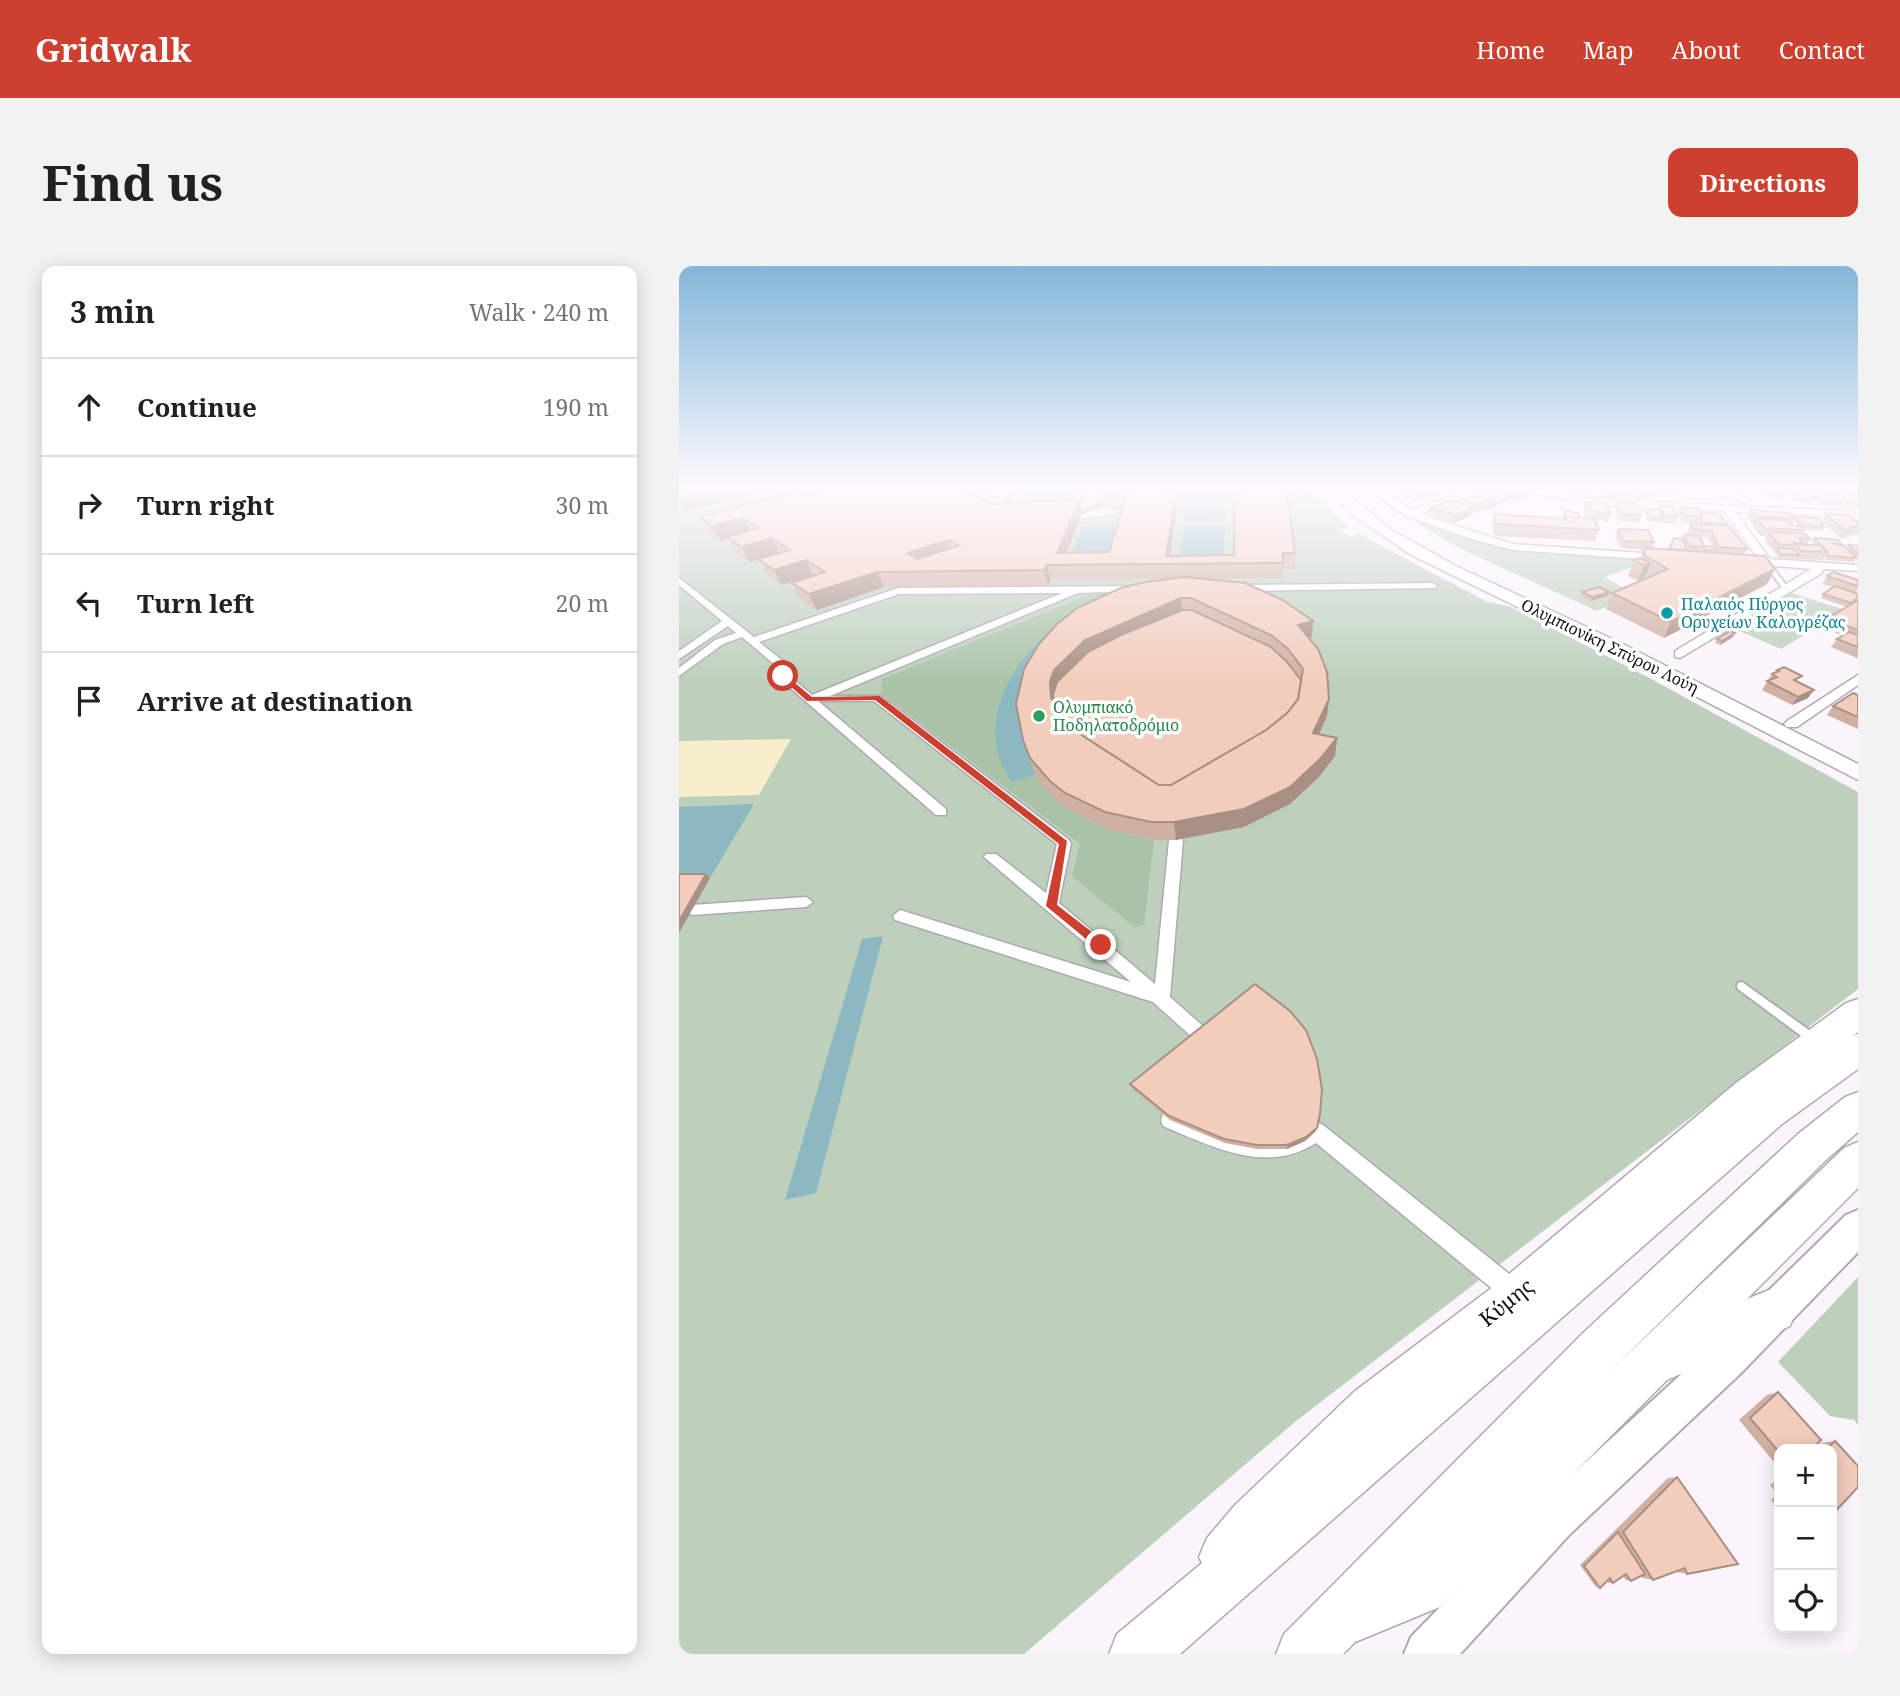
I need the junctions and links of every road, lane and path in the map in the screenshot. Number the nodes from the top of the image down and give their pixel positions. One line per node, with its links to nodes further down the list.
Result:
1 (1425, 554): 28 (main road, Ολυμπιονίκη Σπύρου Λούη)
2 (1442, 554): 26 (main road, Ολυμπιονίκη Σπύρου Λούη)
3 (1619, 554): 5 (street)
4 (1760, 554): 7 (street)
5 (1685, 558)
6 (1726, 560): 7 (street)
7 (1766, 562): 8 (street); 15 (lane)
8 (1814, 565): 9 (street); 15 (street)
9 (1858, 568)
10 (972, 577): 16 (street)
11 (681, 585): 18 (street)
12 (1433, 586): 14 (street)
13 (1154, 588): 17 (street)
14 (1219, 588)
15 (1786, 589): 21 (street)
16 (965, 590): 17 (street); 20 (street)
17 (1077, 590): 25 (street)
18 (728, 621): 19 (street); 22 (street)
19 (742, 634): 20 (street); 23 (street)
20 (752, 641): 25 (street)
21 (1681, 654)
22 (679, 656)
23 (679, 673)
24 (1858, 679): 26 (street)
25 (810, 699): 29 (street); 33 (street)
26 (1792, 724): 27 (main road, Ολυμπιονίκη Σπύρου Λούη)
27 (1858, 757)
28 (1858, 772)
29 (941, 812)
30 (1176, 840): 37 (street)
31 (991, 857): 33 (street)
32 (806, 902): 34 (street)
33 (1051, 906): 37 (street)
34 (692, 910)
35 (900, 916): 37 (street)
36 (1742, 986): 40 (lane)
37 (1162, 998): 39 (street)
38 (1858, 1013): 40 (main road, Κύμης)
39 (1199, 1033)
40 (1838, 1046): 45 (main road, Κύμης); 48 (main road, Κύμης)
41 (1858, 1110): 49 (main road)
42 (1170, 1120): 45 (street)
43 (1858, 1161): 47 (main road)
44 (1858, 1227): 46 (street)
45 (1517, 1295): 48 (main road, Κύμης)
46 (1774, 1310): 47 (main road); 51 (street)
47 (1650, 1364): 49 (main road)
48 (1179, 1616): 50 (main road, Κύμης)
49 (1320, 1637)
50 (1137, 1654)
51 (1428, 1654)

